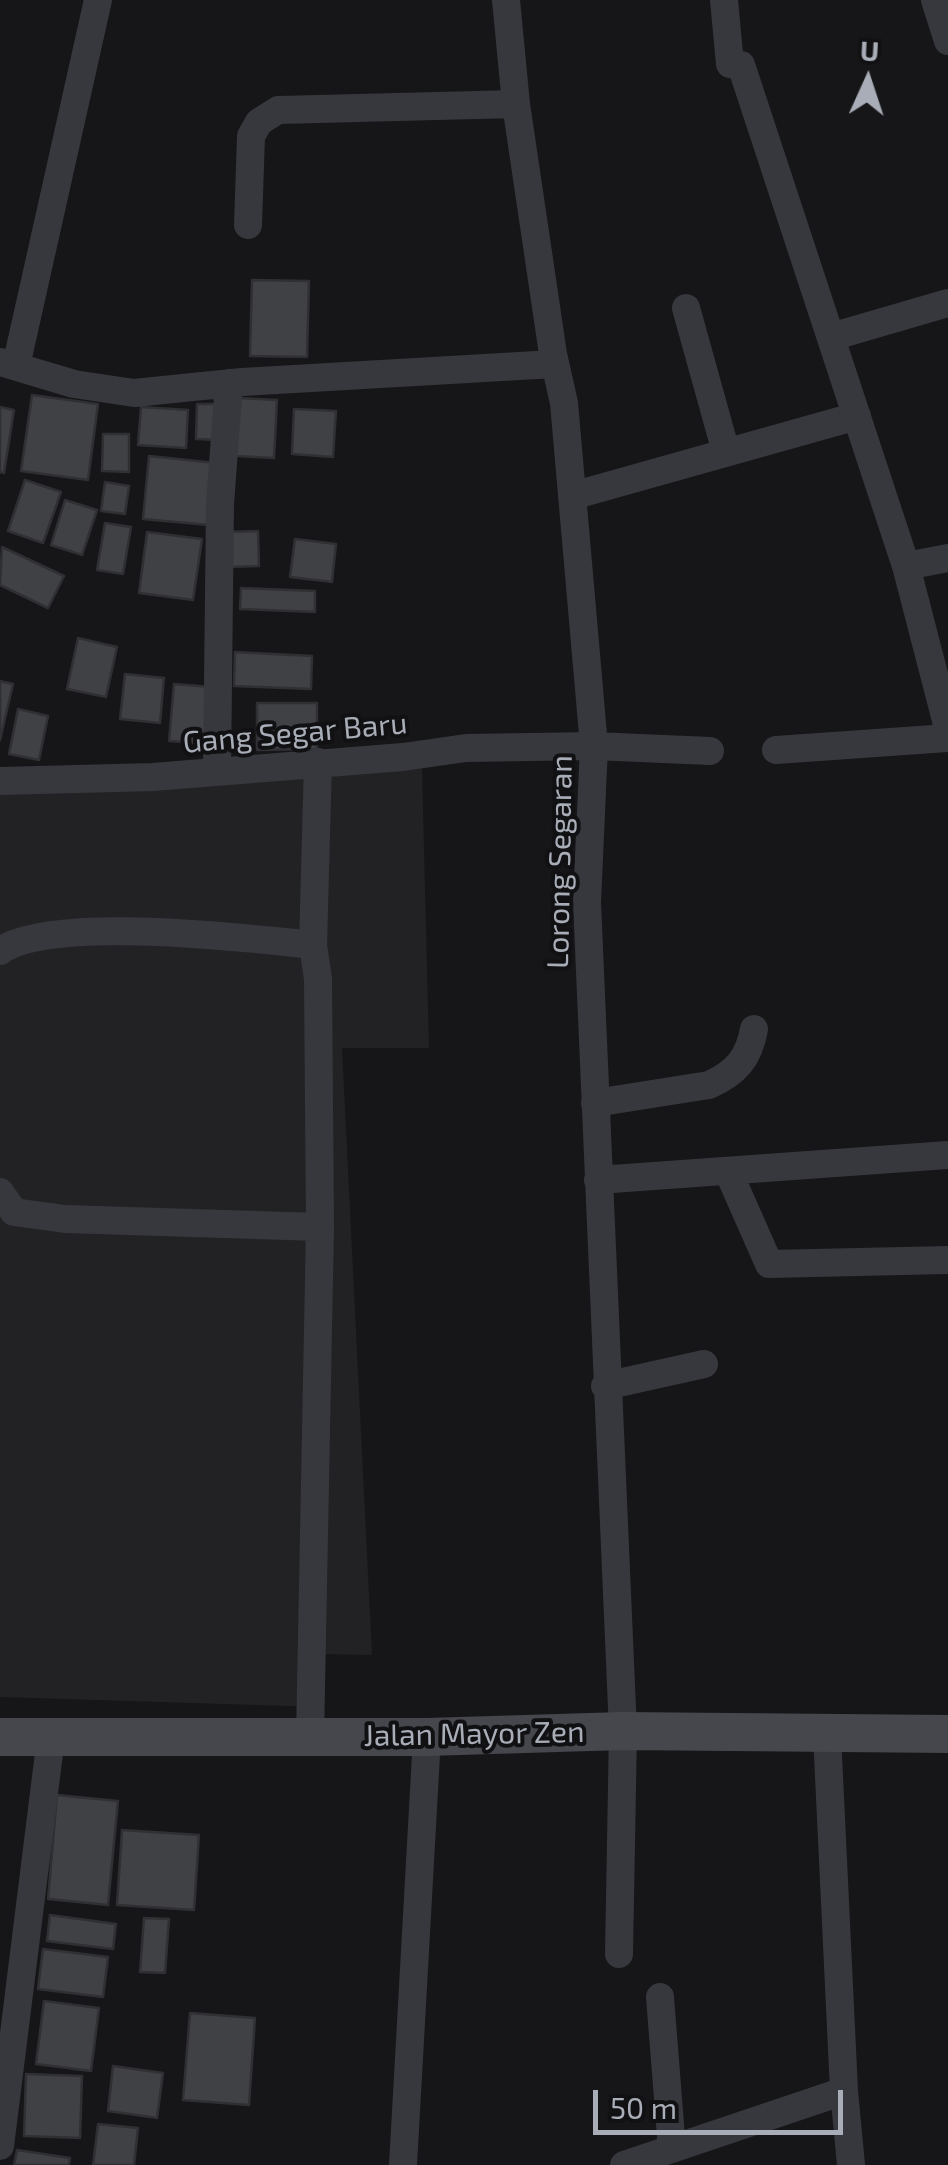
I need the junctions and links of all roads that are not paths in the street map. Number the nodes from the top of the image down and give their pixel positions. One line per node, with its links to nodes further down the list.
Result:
1 (98, 0): 11 (street)
2 (506, 0): 6 (street, Lorong Segaran)
3 (724, 0): 10 (street)
4 (935, 0): 5 (street)
5 (948, 41)
6 (516, 104): 7 (street); 12 (street, Lorong Segaran)
7 (248, 225)
8 (948, 303): 10 (street)
9 (686, 308): 15 (street)
10 (831, 337): 14 (street)
11 (8, 364): 13 (street)
12 (554, 364): 13 (street); 16 (street, Lorong Segaran)
13 (229, 383): 24 (street)
14 (857, 416): 15 (street); 18 (street)
15 (726, 452): 16 (street)
16 (572, 496): 20 (street, Lorong Segaran)
17 (948, 558): 18 (street)
18 (906, 566): 19 (street)
19 (947, 725): 21 (street)
20 (594, 746): 22 (street, Gang Segar Baru); 23 (street, Gang Segar Baru); 29 (street, Lorong Segaran)
21 (776, 750)
22 (710, 751)
23 (318, 762): 24 (street, Gang Segar Baru); 26 (street)
24 (217, 771): 25 (street, Gang Segar Baru)
25 (0, 781)
26 (313, 946): 27 (street); 34 (street)
27 (0, 951)
28 (754, 1029): 29 (street)
29 (594, 1104): 32 (street, Lorong Segaran)
30 (948, 1155): 31 (street)
31 (728, 1171): 32 (street); 35 (street)
32 (598, 1180): 37 (street, Lorong Segaran)
33 (0, 1192): 34 (street)
34 (320, 1227): 44 (street)
35 (948, 1260)
36 (704, 1364): 37 (street)
37 (606, 1386): 38 (street, Lorong Segaran)
38 (623, 1731): 39 (street, Jalan Mayor Zen); 43 (street, Jalan Mayor Zen); 45 (street, Lorong Segaran)
39 (827, 1734): 40 (street, Jalan Mayor Zen); 47 (street)
40 (948, 1734)
41 (0, 1736): 42 (street, Jalan Mayor Zen)
42 (51, 1737): 44 (street, Jalan Mayor Zen); 48 (street)
43 (428, 1737): 44 (street, Jalan Mayor Zen); 50 (street)
44 (310, 1738)
45 (619, 1954)
46 (660, 1997): 49 (street)
47 (844, 2091): 49 (street); 52 (street)
48 (0, 2146)
49 (672, 2149): 51 (street)
50 (403, 2165)
51 (624, 2165)
52 (852, 2165)

